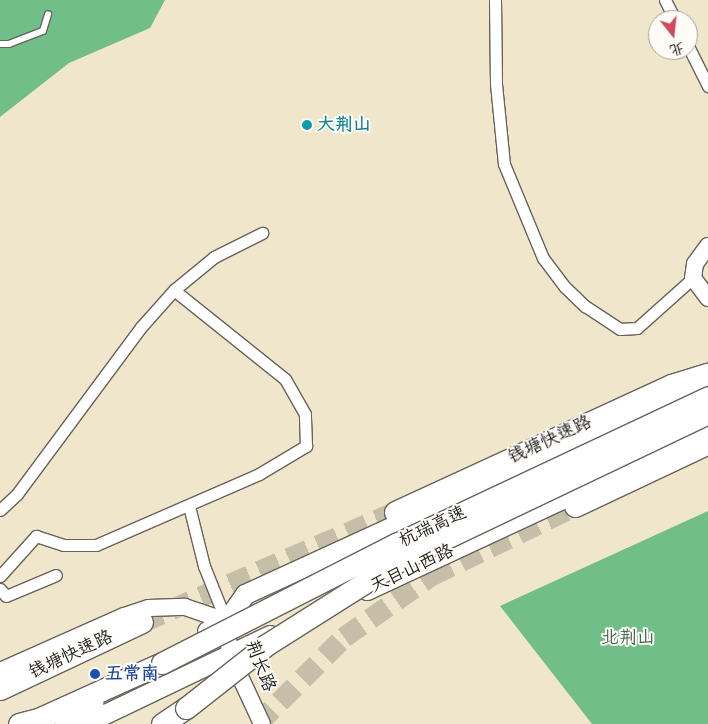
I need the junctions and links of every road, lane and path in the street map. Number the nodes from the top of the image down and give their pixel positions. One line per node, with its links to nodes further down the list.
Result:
1 (495, 0): 8 (street)
2 (48, 15): 3 (lane)
3 (0, 44)
4 (695, 60): 5 (street)
5 (708, 86)
6 (262, 233): 9 (street)
7 (708, 246): 8 (main road)
8 (693, 278): 10 (main road)
9 (174, 290): 19 (street); 21 (street)
10 (708, 298)
11 (708, 369): 14 (highway)
12 (708, 374): 14 (highway, 钱塘快速路)
13 (708, 381): 26 (main road)
14 (671, 385): 22 (highway, 钱塘快速路)
15 (708, 397): 29 (highway, 杭瑞高速, bridge)
16 (708, 414): 33 (highway, 杭瑞高速, bridge)
17 (708, 431): 28 (main road, 天目山西路)
18 (708, 443): 20 (highway)
19 (189, 506): 24 (street); 26 (street)
20 (575, 506)
21 (0, 510)
22 (395, 512)
23 (56, 575): 25 (street)
24 (0, 576)
25 (0, 589)
26 (226, 621): 28 (main road, 荆长路); 30 (main road); 34 (main road)
27 (142, 622): 31 (highway, 钱塘快速路)
28 (230, 654): 32 (main road, 天目山西路); 40 (main road, 荆长路)
29 (162, 663): 35 (highway); 36 (highway)
30 (0, 671)
31 (0, 689)
32 (117, 706): 37 (main road, 天目山西路); 38 (main road, 天目山西路)
33 (179, 716): 39 (highway, 杭瑞高速)
34 (15, 724)
35 (19, 724)
36 (65, 724)
37 (84, 724)
38 (99, 724)
39 (162, 724)
40 (262, 724)

